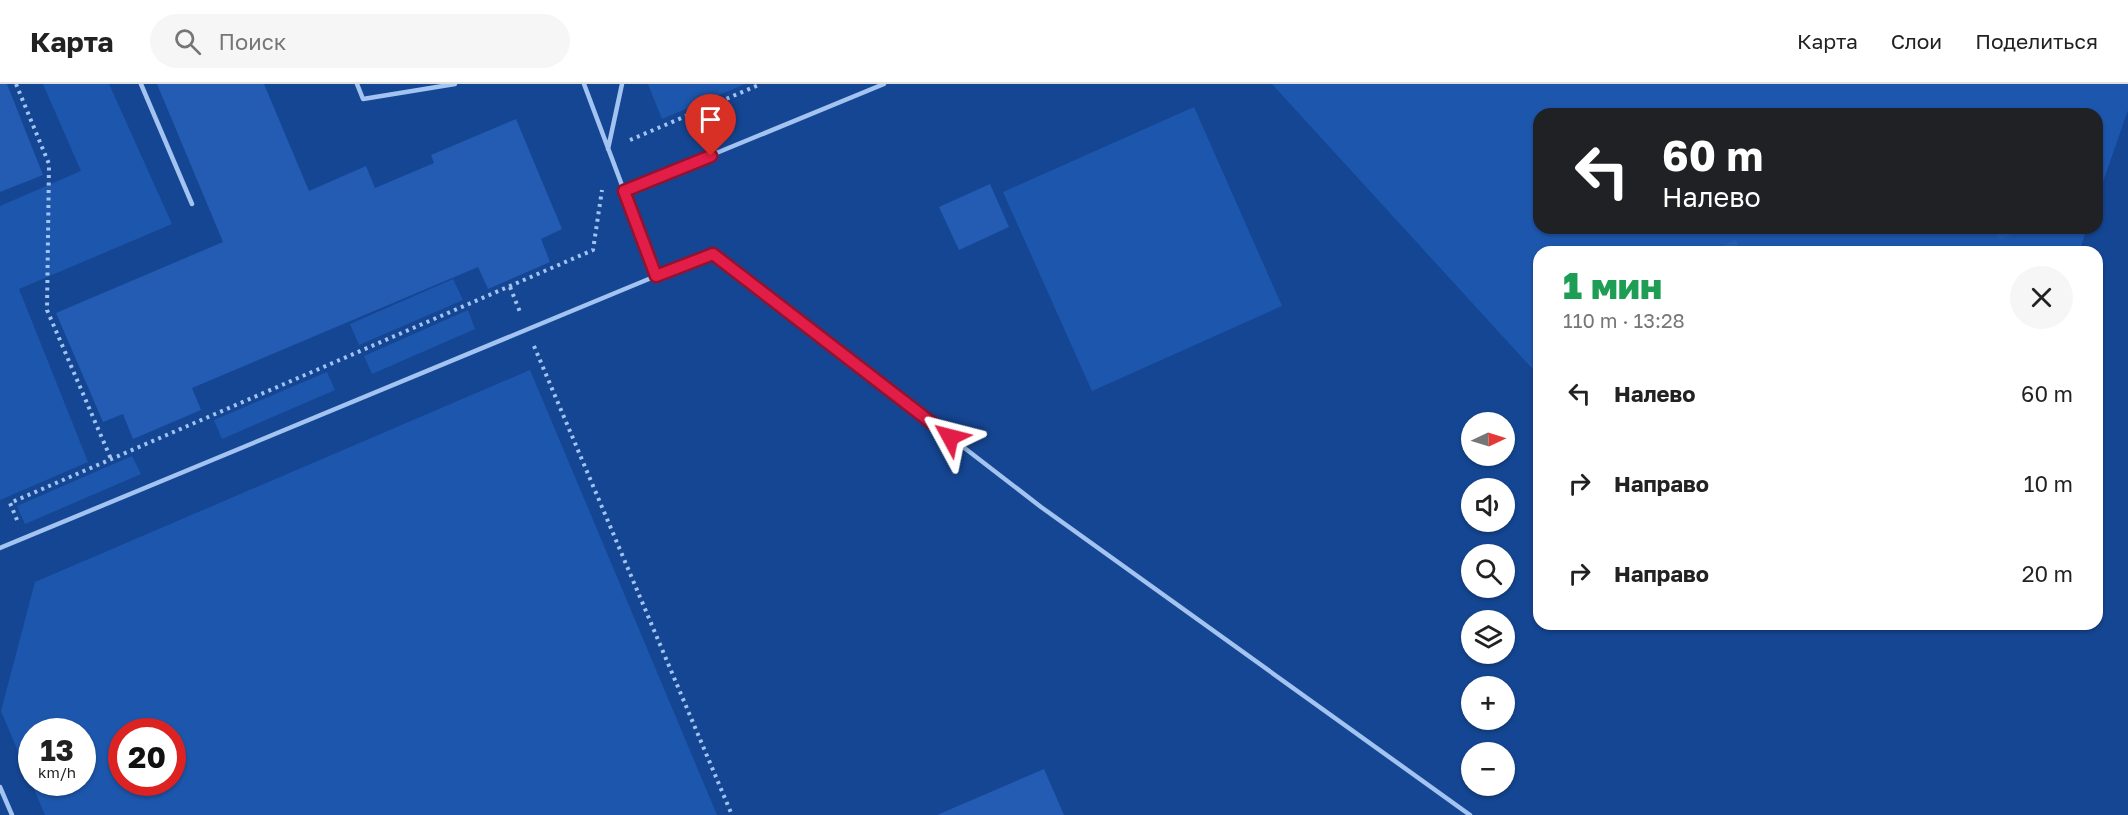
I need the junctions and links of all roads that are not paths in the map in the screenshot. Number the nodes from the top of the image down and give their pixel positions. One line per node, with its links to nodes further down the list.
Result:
1 (141, 84): 9 (lane)
2 (357, 84): 3 (lane)
3 (455, 84)
4 (584, 84): 7 (lane)
5 (622, 84): 7 (lane)
6 (884, 84): 8 (lane)
7 (608, 149): 8 (lane)
8 (624, 191): 10 (lane)
9 (192, 204)
10 (656, 276): 11 (lane); 14 (lane)
11 (0, 548)
12 (0, 787): 13 (lane)
13 (12, 815)
14 (1470, 815)

